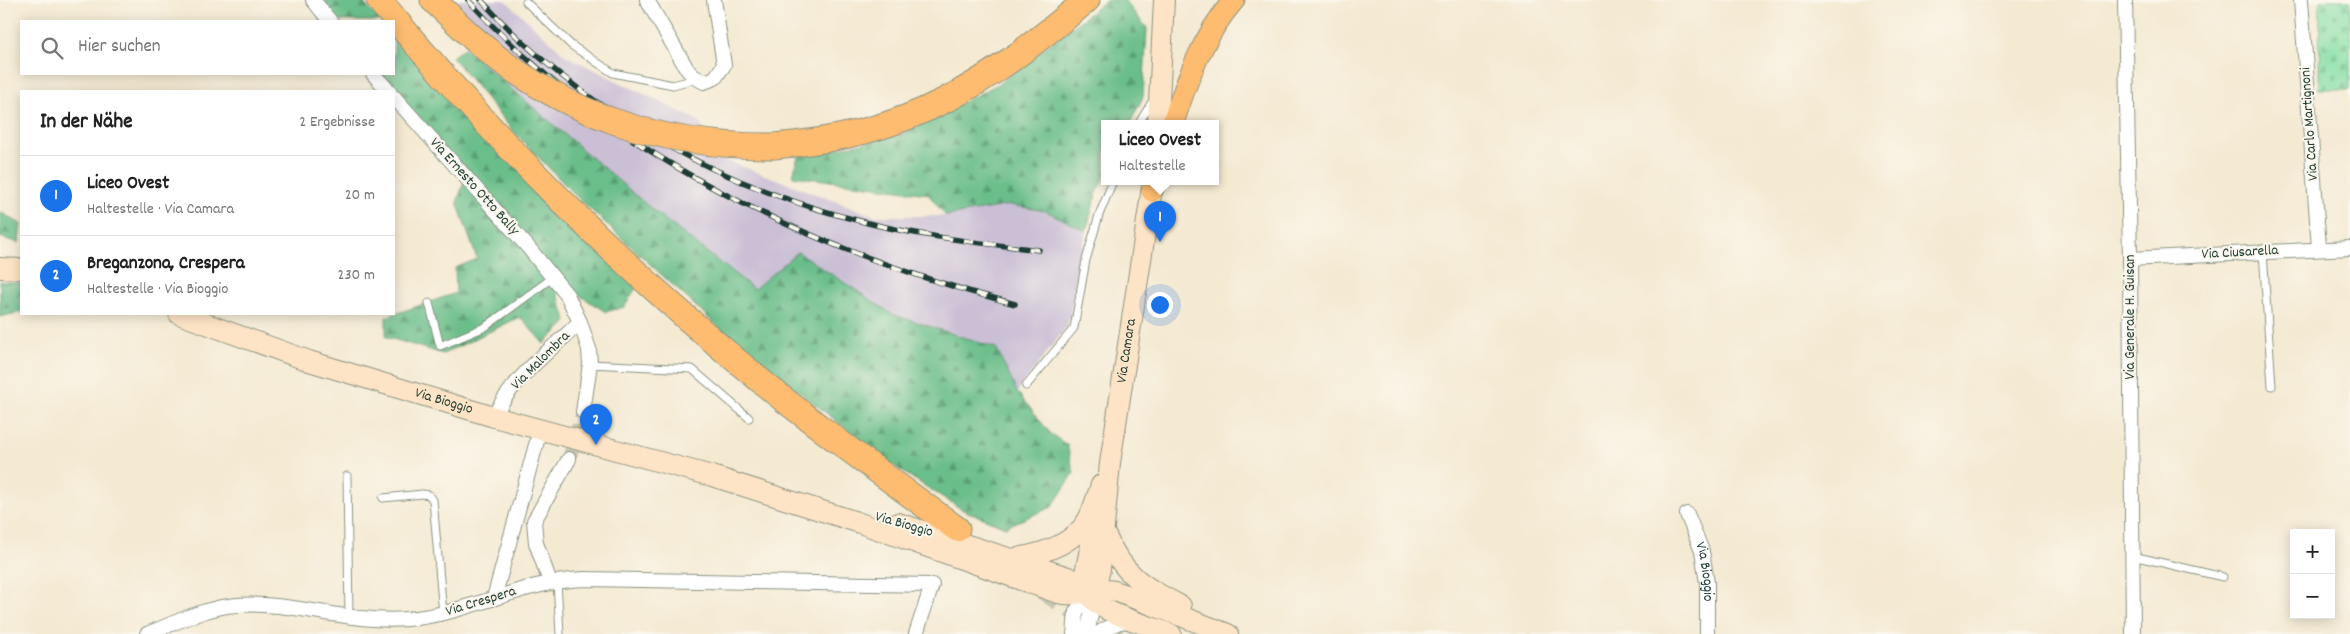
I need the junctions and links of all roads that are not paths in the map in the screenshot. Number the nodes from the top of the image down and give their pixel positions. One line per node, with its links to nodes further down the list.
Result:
1 (313, 0): 12 (street)
2 (379, 0): 46 (highway)
3 (433, 0): 6 (highway, bridge)
4 (648, 0): 14 (street)
5 (714, 0): 14 (street)
6 (1087, 0)
7 (1164, 0): 15 (main road)
8 (1234, 0): 20 (main road)
9 (2124, 0): 26 (street, Via Generale H. Guisan)
10 (2300, 0): 23 (street, Via Carlo Martignoni)
11 (526, 2): 14 (lane)
12 (329, 20)
13 (374, 75): 16 (street)
14 (693, 76)
15 (1161, 86): 18 (lane); 19 (main road)
16 (388, 90)
17 (395, 98): 29 (street, Via Ernesto Otto Bally)
18 (1141, 120)
19 (1158, 120)
20 (1174, 120)
21 (1110, 185): 34 (lane)
22 (1154, 185): 41 (main road, Via Camara)
23 (2319, 248): 24 (street, Via Ciusarella); 25 (street, Via Ciusarella)
24 (2350, 248)
25 (2263, 252): 26 (street, Via Ciusarella); 35 (lane)
26 (2130, 259): 48 (street, Via Generale H. Guisan)
27 (0, 268): 28 (main road)
28 (20, 269)
29 (552, 278): 30 (lane); 32 (street, Via Malombra)
30 (428, 303)
31 (182, 315): 37 (main road, Via Bioggio)
32 (580, 322): 33 (street); 37 (street, Via Malombra)
33 (590, 364): 36 (street); 38 (lane)
34 (1026, 386)
35 (2272, 386)
36 (583, 412)
37 (494, 417): 39 (main road, Via Bioggio)
38 (749, 418)
39 (540, 430): 43 (main road, Via Bioggio); 53 (street)
40 (569, 459): 51 (street)
41 (1110, 463): 47 (main road, Via Camara); 49 (main road); 52 (main road, Via Camara)
42 (347, 476): 55 (lane)
43 (712, 476): 49 (main road, Via Bioggio); 52 (main road, Via Bioggio)
44 (383, 498): 54 (lane)
45 (1687, 514): 67 (street, Via Bioggio)
46 (957, 529)
47 (1104, 532): 52 (main road, Via Camara); 66 (main road)
48 (2132, 556): 50 (lane); 68 (street, Via Generale H. Guisan)
49 (1014, 558): 52 (main road, Via Bioggio)
50 (2223, 577)
51 (553, 581): 53 (street, Via Crespera); 59 (lane); 60 (street, Via Crespera)
52 (1088, 594): 56 (main road, Via Bioggio); 61 (street, Via Camara); 62 (street, Via Camara); 65 (main road, Via Bioggio)
53 (494, 598): 54 (street, Via Crespera)
54 (443, 614): 55 (street, Via Crespera)
55 (350, 617): 57 (street, Via Crespera)
56 (1133, 620): 63 (street); 64 (main road, Via Bioggio)
57 (173, 629): 58 (street, Via Crespera)
58 (147, 634)
59 (560, 634)
60 (916, 634)
61 (1074, 634)
62 (1087, 634)
63 (1097, 634)
64 (1171, 634)
65 (1228, 634)
66 (1239, 634)
67 (1707, 634)
68 (2133, 634)

